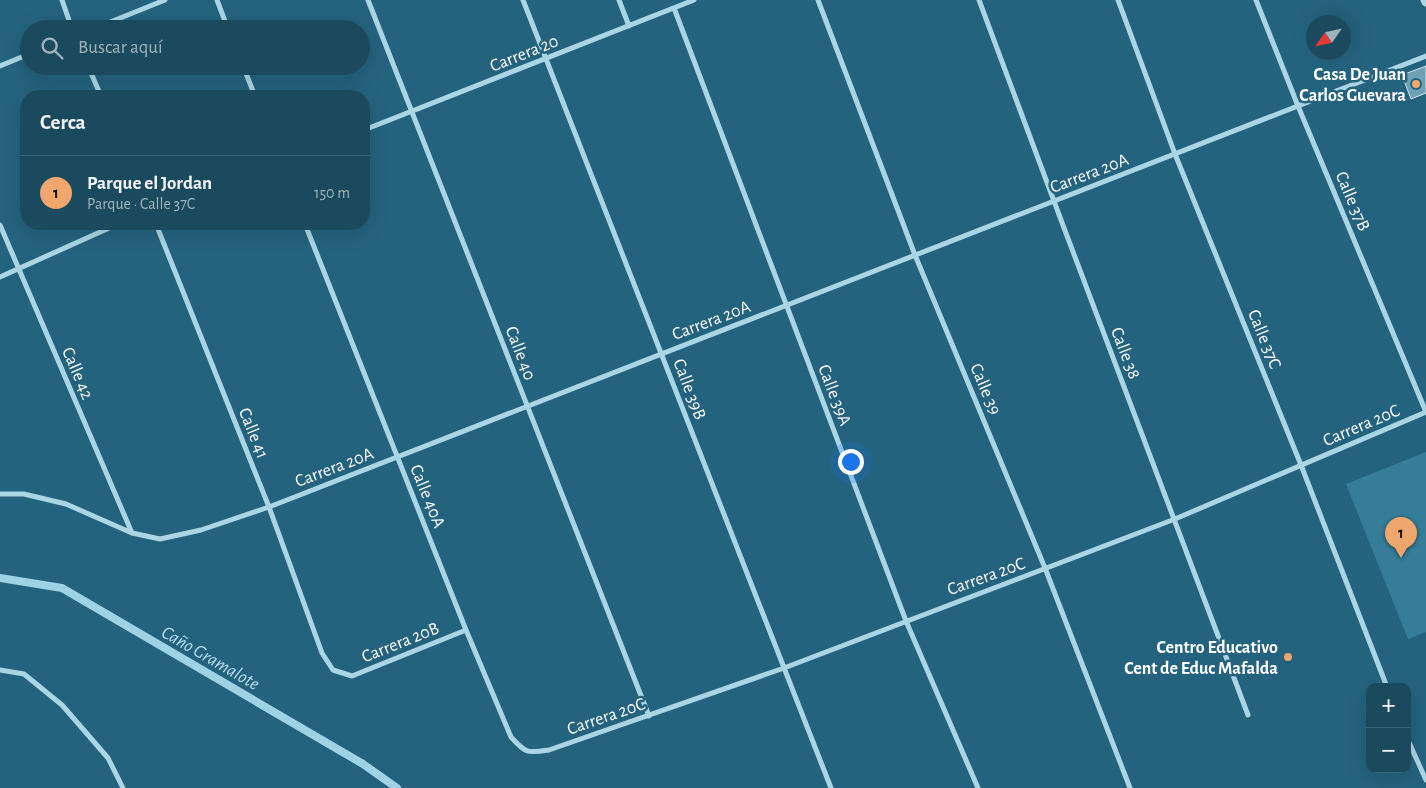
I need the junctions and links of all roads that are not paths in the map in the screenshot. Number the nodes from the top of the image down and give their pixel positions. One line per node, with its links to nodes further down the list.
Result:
1 (62, 0): 13 (street)
2 (165, 0): 14 (street)
3 (217, 0): 15 (street)
4 (368, 0): 26 (street, Calle 40)
5 (523, 0): 19 (street, Calle 39B)
6 (619, 0): 16 (street)
7 (694, 0): 12 (street, Carrera 20)
8 (818, 0): 34 (street, Calle 39)
9 (979, 0): 29 (street, Calle 38)
10 (1118, 0): 28 (street, Calle 37C)
11 (1256, 0): 25 (street, Calle 37B)
12 (674, 8): 16 (street, Carrera 20); 37 (street, Calle 39A)
13 (69, 20)
14 (115, 20)
15 (225, 20)
16 (630, 26): 19 (street, Carrera 20)
17 (1426, 56): 25 (street, Carrera 20A)
18 (20, 58): 20 (street)
19 (546, 59): 26 (street, Carrera 20); 38 (street, Calle 39B)
20 (0, 66)
21 (92, 75): 23 (street)
22 (247, 75): 24 (street)
23 (98, 90)
24 (253, 90)
25 (1298, 106): 28 (street, Carrera 20A); 40 (street, Calle 37B)
26 (412, 112): 27 (street, Carrera 20); 39 (street, Calle 40)
27 (370, 128)
28 (1176, 154): 29 (street, Carrera 20A); 42 (street, Calle 37C)
29 (1053, 202): 34 (street, Carrera 20A); 45 (street, Calle 38)
30 (0, 225): 35 (street, Calle 42)
31 (105, 230): 35 (street)
32 (158, 230): 44 (street, Calle 41)
33 (307, 230): 41 (street, Calle 40A)
34 (915, 255): 37 (street, Carrera 20A); 47 (street, Calle 39)
35 (18, 269): 36 (street); 46 (street, Calle 42)
36 (0, 277)
37 (787, 305): 38 (street, Carrera 20A); 48 (street, Calle 39A)
38 (662, 354): 39 (street, Carrera 20A); 51 (street, Calle 39B)
39 (527, 406): 41 (street, Carrera 20A); 55 (street, Calle 40)
40 (1426, 412): 42 (street, Carrera 20C)
41 (397, 457): 44 (street, Carrera 20A); 49 (street, Calle 40A)
42 (1301, 465): 45 (street, Carrera 20C); 53 (street, Calle 37C)
43 (0, 494): 46 (street, Carrera 20A)
44 (269, 507): 46 (street, Carrera 20A); 50 (street, Calle 41)
45 (1175, 519): 47 (street, Carrera 20C); 54 (street, Calle 38)
46 (132, 532)
47 (1045, 568): 48 (street, Carrera 20C); 62 (street, Calle 39)
48 (906, 621): 51 (street, Carrera 20C); 61 (street, Calle 39A)
49 (466, 630): 50 (street, Carrera 20B); 57 (street, Calle 40A)
50 (322, 653)
51 (784, 668): 55 (street, Carrera 20C); 60 (street, Calle 39B)
52 (0, 670): 59 (street)
53 (1385, 683)
54 (1248, 715)
55 (648, 716): 57 (street, Carrera 20C)
56 (1411, 747): 58 (street)
57 (549, 750)
58 (1426, 780)
59 (123, 788)
60 (832, 788)
61 (978, 788)
62 (1130, 788)

